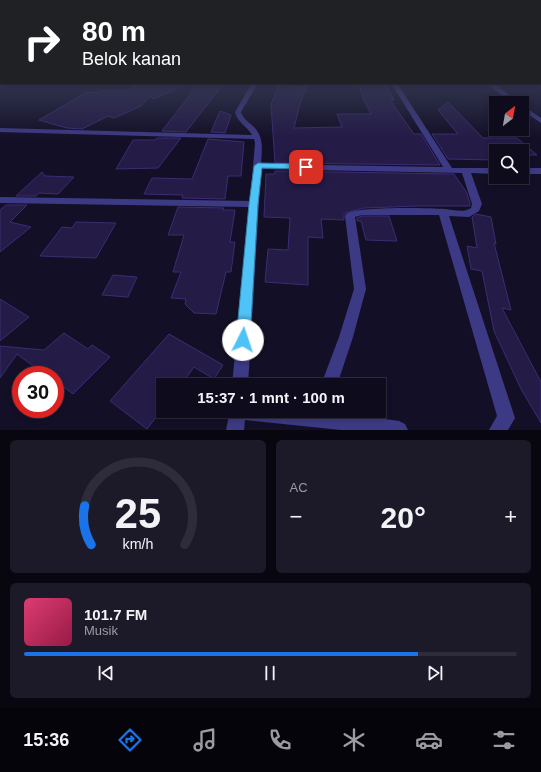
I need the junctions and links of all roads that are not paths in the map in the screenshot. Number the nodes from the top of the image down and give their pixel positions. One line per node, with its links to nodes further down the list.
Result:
1 (246, 99): 6 (street)
2 (404, 99): 8 (street)
3 (529, 112): 4 (street)
4 (541, 121)
5 (0, 130): 6 (street)
6 (257, 137): 7 (street)
7 (258, 166): 8 (street); 14 (street)
8 (449, 170): 9 (street)
9 (466, 171): 10 (street); 15 (street)
10 (489, 171)
11 (529, 171): 12 (street)
12 (541, 171)
13 (0, 200): 14 (street)
14 (253, 204): 16 (street)
15 (443, 212): 17 (street); 22 (street)
16 (241, 378)
17 (331, 378)
18 (237, 418): 20 (street)
19 (339, 418): 21 (street)
20 (235, 430)
21 (399, 430)
22 (498, 430)

